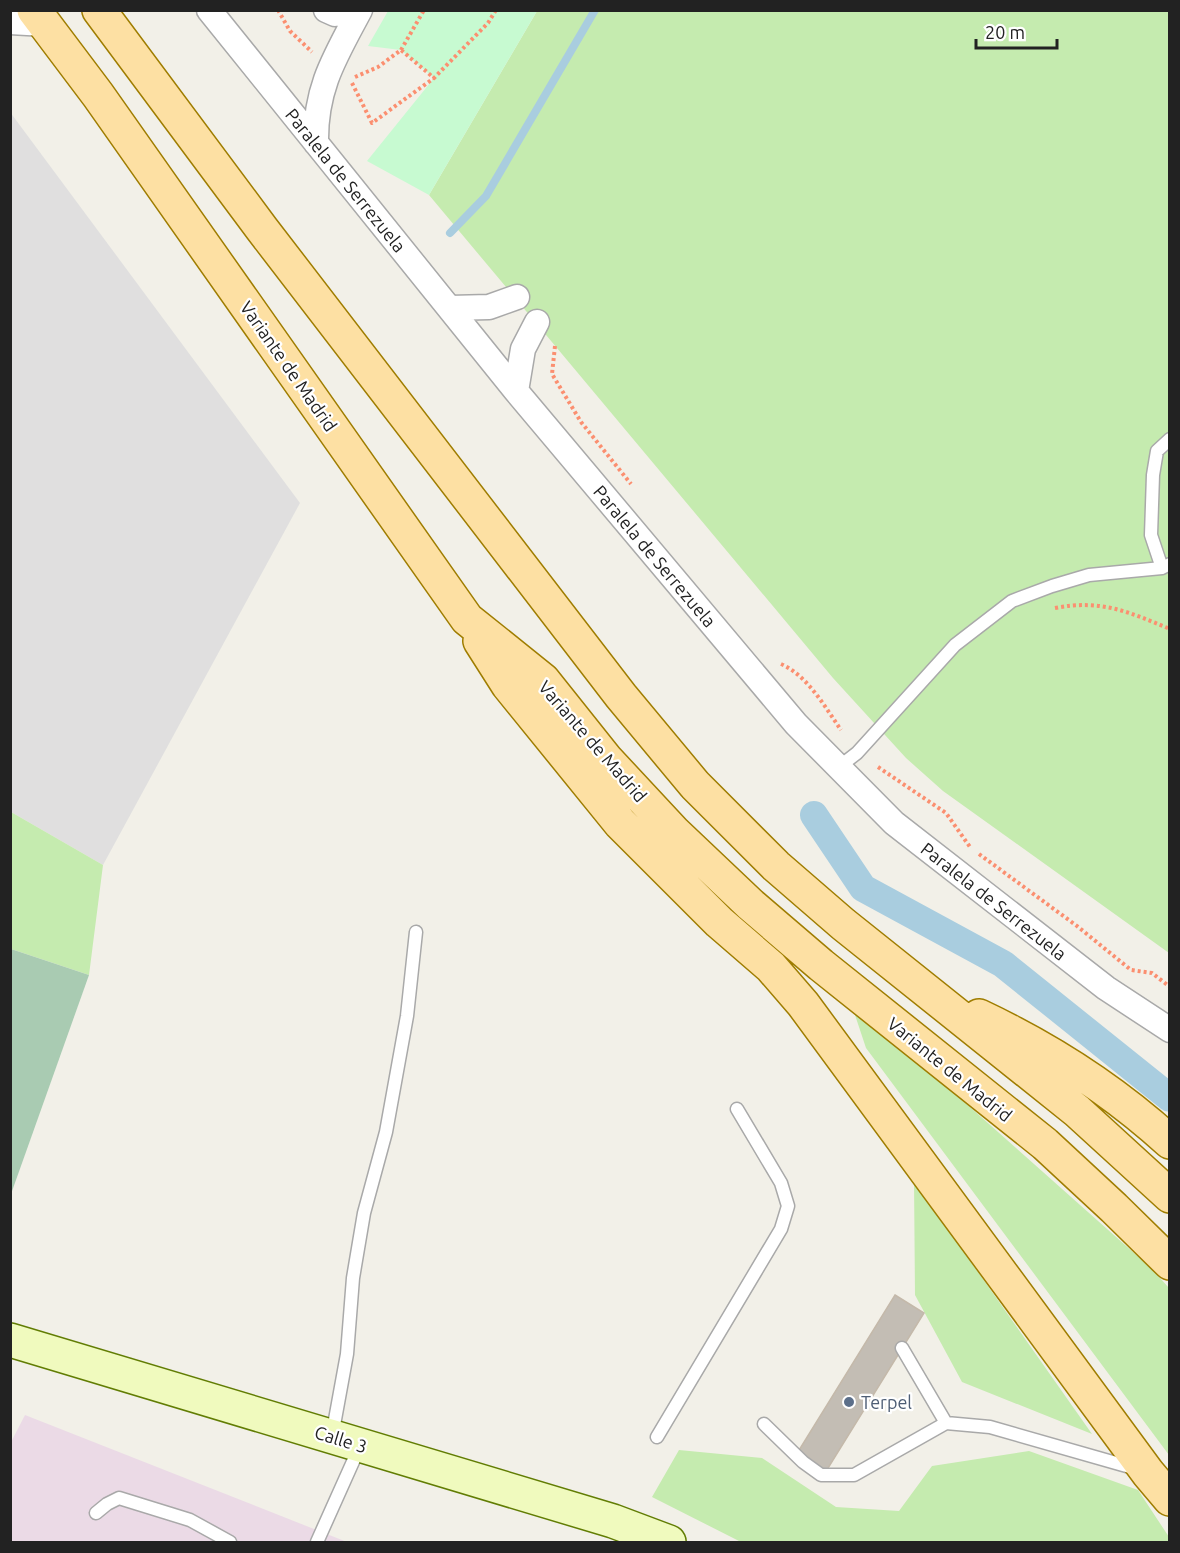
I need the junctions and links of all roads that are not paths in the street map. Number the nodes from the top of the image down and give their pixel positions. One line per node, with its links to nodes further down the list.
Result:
1 (99, 10): 18 (main road)
2 (209, 10): 8 (street, Paralela de Serrezuela)
3 (326, 10): 4 (street)
4 (350, 10)
5 (360, 10): 8 (street)
6 (39, 17): 7 (street); 15 (main road, Variante de Madrid)
7 (10, 22)
8 (316, 143): 10 (street, Paralela de Serrezuela)
9 (517, 297): 10 (street)
10 (450, 308): 12 (street, Paralela de Serrezuela)
11 (537, 322): 12 (street)
12 (516, 391): 16 (street, Paralela de Serrezuela)
13 (1170, 439): 14 (lane)
14 (1166, 566): 16 (lane)
15 (467, 619): 23 (main road, Variante de Madrid); 30 (main road)
16 (848, 760): 19 (street, Paralela de Serrezuela)
17 (416, 932): 29 (lane)
18 (922, 989): 21 (main road); 22 (main road)
19 (1170, 1030)
20 (737, 1109): 28 (lane)
21 (1170, 1142)
22 (1170, 1196)
23 (1170, 1263)
24 (10, 1340): 29 (main road, Calle 3)
25 (902, 1348): 26 (lane)
26 (946, 1423): 27 (lane); 30 (lane)
27 (764, 1424)
28 (657, 1437)
29 (346, 1441): 34 (lane); 35 (main road, Calle 3)
30 (1148, 1473): 31 (main road)
31 (1170, 1499)
32 (96, 1513): 33 (lane)
33 (230, 1542)
34 (317, 1542)
35 (669, 1542)

